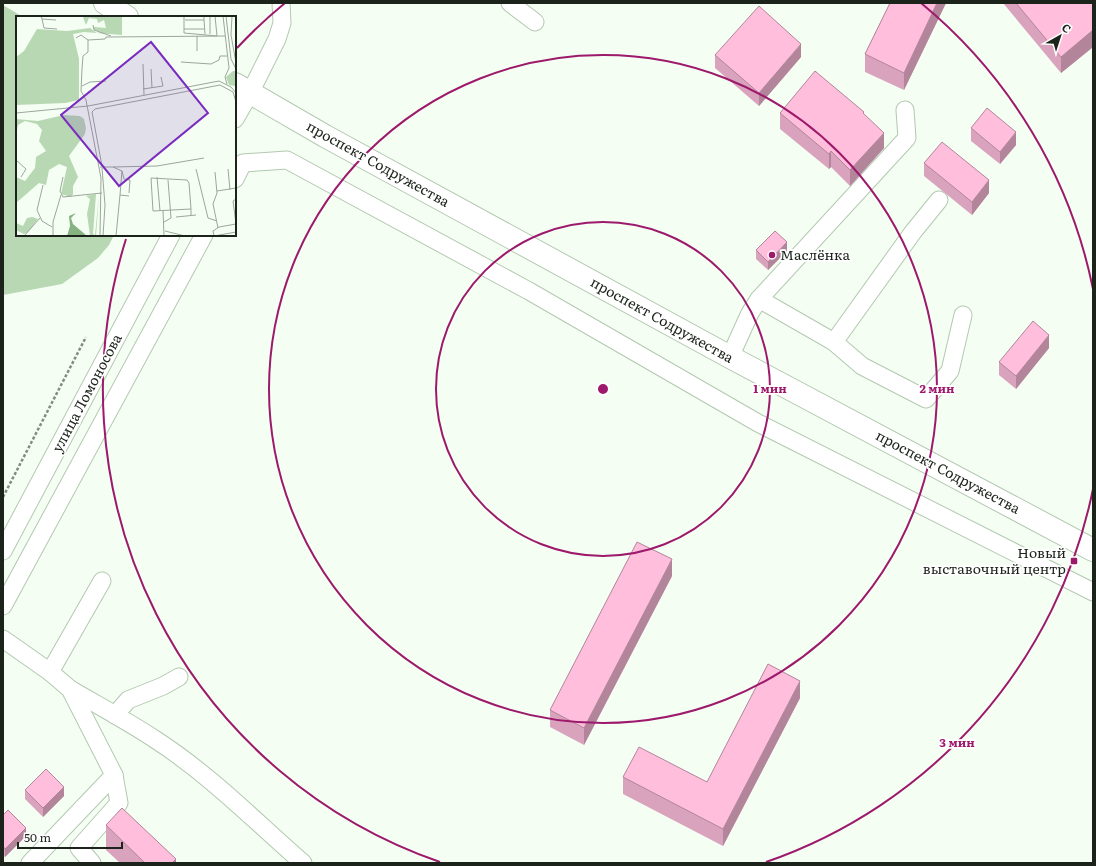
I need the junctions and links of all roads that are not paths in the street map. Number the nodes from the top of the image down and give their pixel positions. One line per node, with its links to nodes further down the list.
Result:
1 (105, 3): 4 (main road)
2 (281, 3): 6 (street)
3 (510, 3): 5 (street)
4 (125, 16)
5 (535, 22)
6 (242, 89): 8 (street); 16 (main road, проспект Содружества)
7 (905, 110): 13 (street)
8 (236, 114)
9 (236, 177): 20 (street)
10 (939, 200): 15 (street)
11 (170, 236): 18 (street, улица Ломоносова)
12 (203, 236): 21 (street)
13 (759, 299): 15 (street); 16 (street)
14 (962, 315): 15 (street)
15 (834, 342)
16 (730, 357): 17 (main road, проспект Содружества)
17 (1093, 550)
18 (3, 551)
19 (102, 581): 23 (street)
20 (1093, 592)
21 (3, 606)
22 (3, 639): 23 (street)
23 (50, 672): 25 (street)
24 (179, 677): 26 (street)
25 (70, 689): 26 (street); 27 (street)
26 (114, 715): 30 (street)
27 (114, 775): 28 (street); 29 (street)
28 (30, 863)
29 (92, 863)
30 (303, 863)

